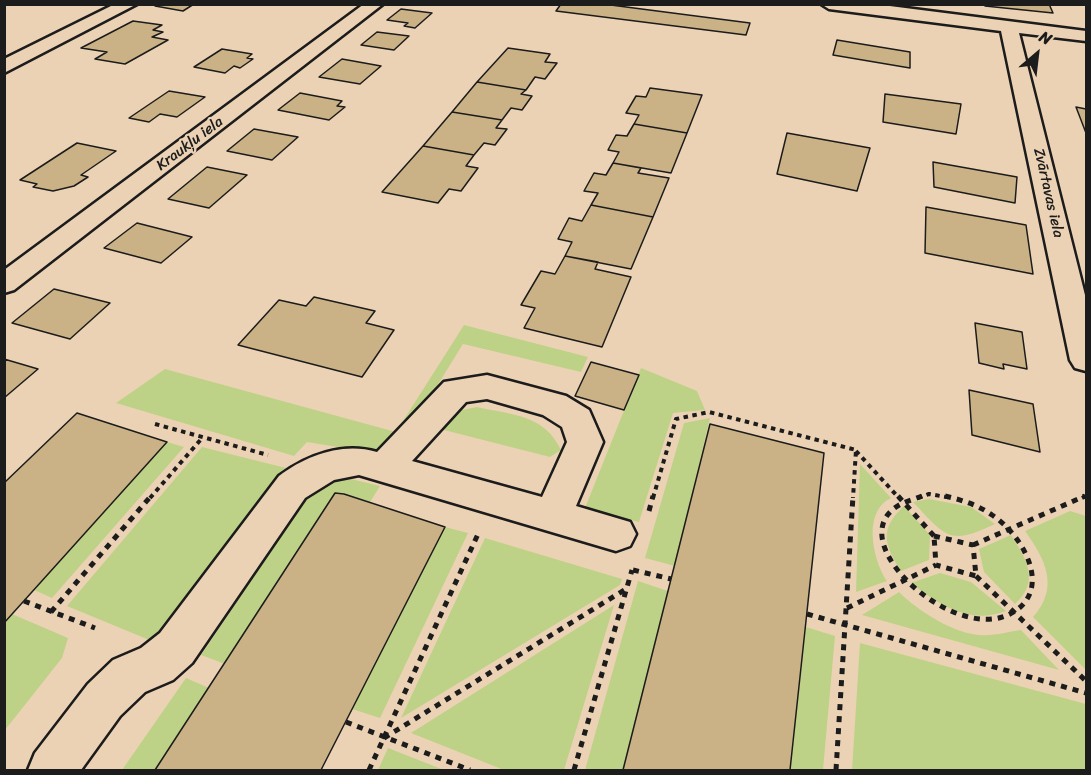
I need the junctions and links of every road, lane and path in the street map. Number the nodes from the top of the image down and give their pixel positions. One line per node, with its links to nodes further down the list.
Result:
1 (129, 4): 7 (street)
2 (375, 4): 8 (street, Kraukļu iela)
3 (829, 4): 4 (street)
4 (963, 13): 5 (street)
5 (1009, 27): 6 (street); 9 (street, Zvārtavas iela)
6 (1086, 36)
7 (4, 67)
8 (4, 284)
9 (1086, 360)
10 (155, 424): 11 (path)
11 (202, 437): 14 (path); 30 (path)
12 (856, 450): 16 (path); 21 (path); 29 (path)
13 (385, 467): 14 (street); 17 (street); 17 (street)
14 (310, 472): 39 (street)
15 (1086, 496): 19 (path)
16 (903, 501): 19 (path); 20 (path); 26 (path)
17 (553, 516): 21 (street)
18 (481, 528): 38 (path)
19 (1010, 529): 22 (path); 31 (path)
20 (934, 536): 22 (path); 23 (path)
21 (633, 545): 25 (path); 27 (path)
22 (973, 545): 24 (path)
23 (936, 565): 24 (path); 26 (path)
24 (976, 576): 31 (path)
25 (671, 579)
26 (903, 581): 29 (path); 31 (path)
27 (626, 589): 38 (path); 42 (path)
28 (24, 602): 30 (path)
29 (847, 608): 33 (path)
30 (51, 612): 34 (path)
31 (1015, 613): 35 (path)
32 (807, 614): 33 (path)
33 (845, 626): 36 (path); 43 (path)
34 (95, 628)
35 (1086, 681)
36 (1086, 693)
37 (346, 722): 38 (path)
38 (384, 738): 40 (path); 41 (path)
39 (52, 771)
40 (369, 771)
41 (470, 771)
42 (574, 771)
43 (836, 771)

